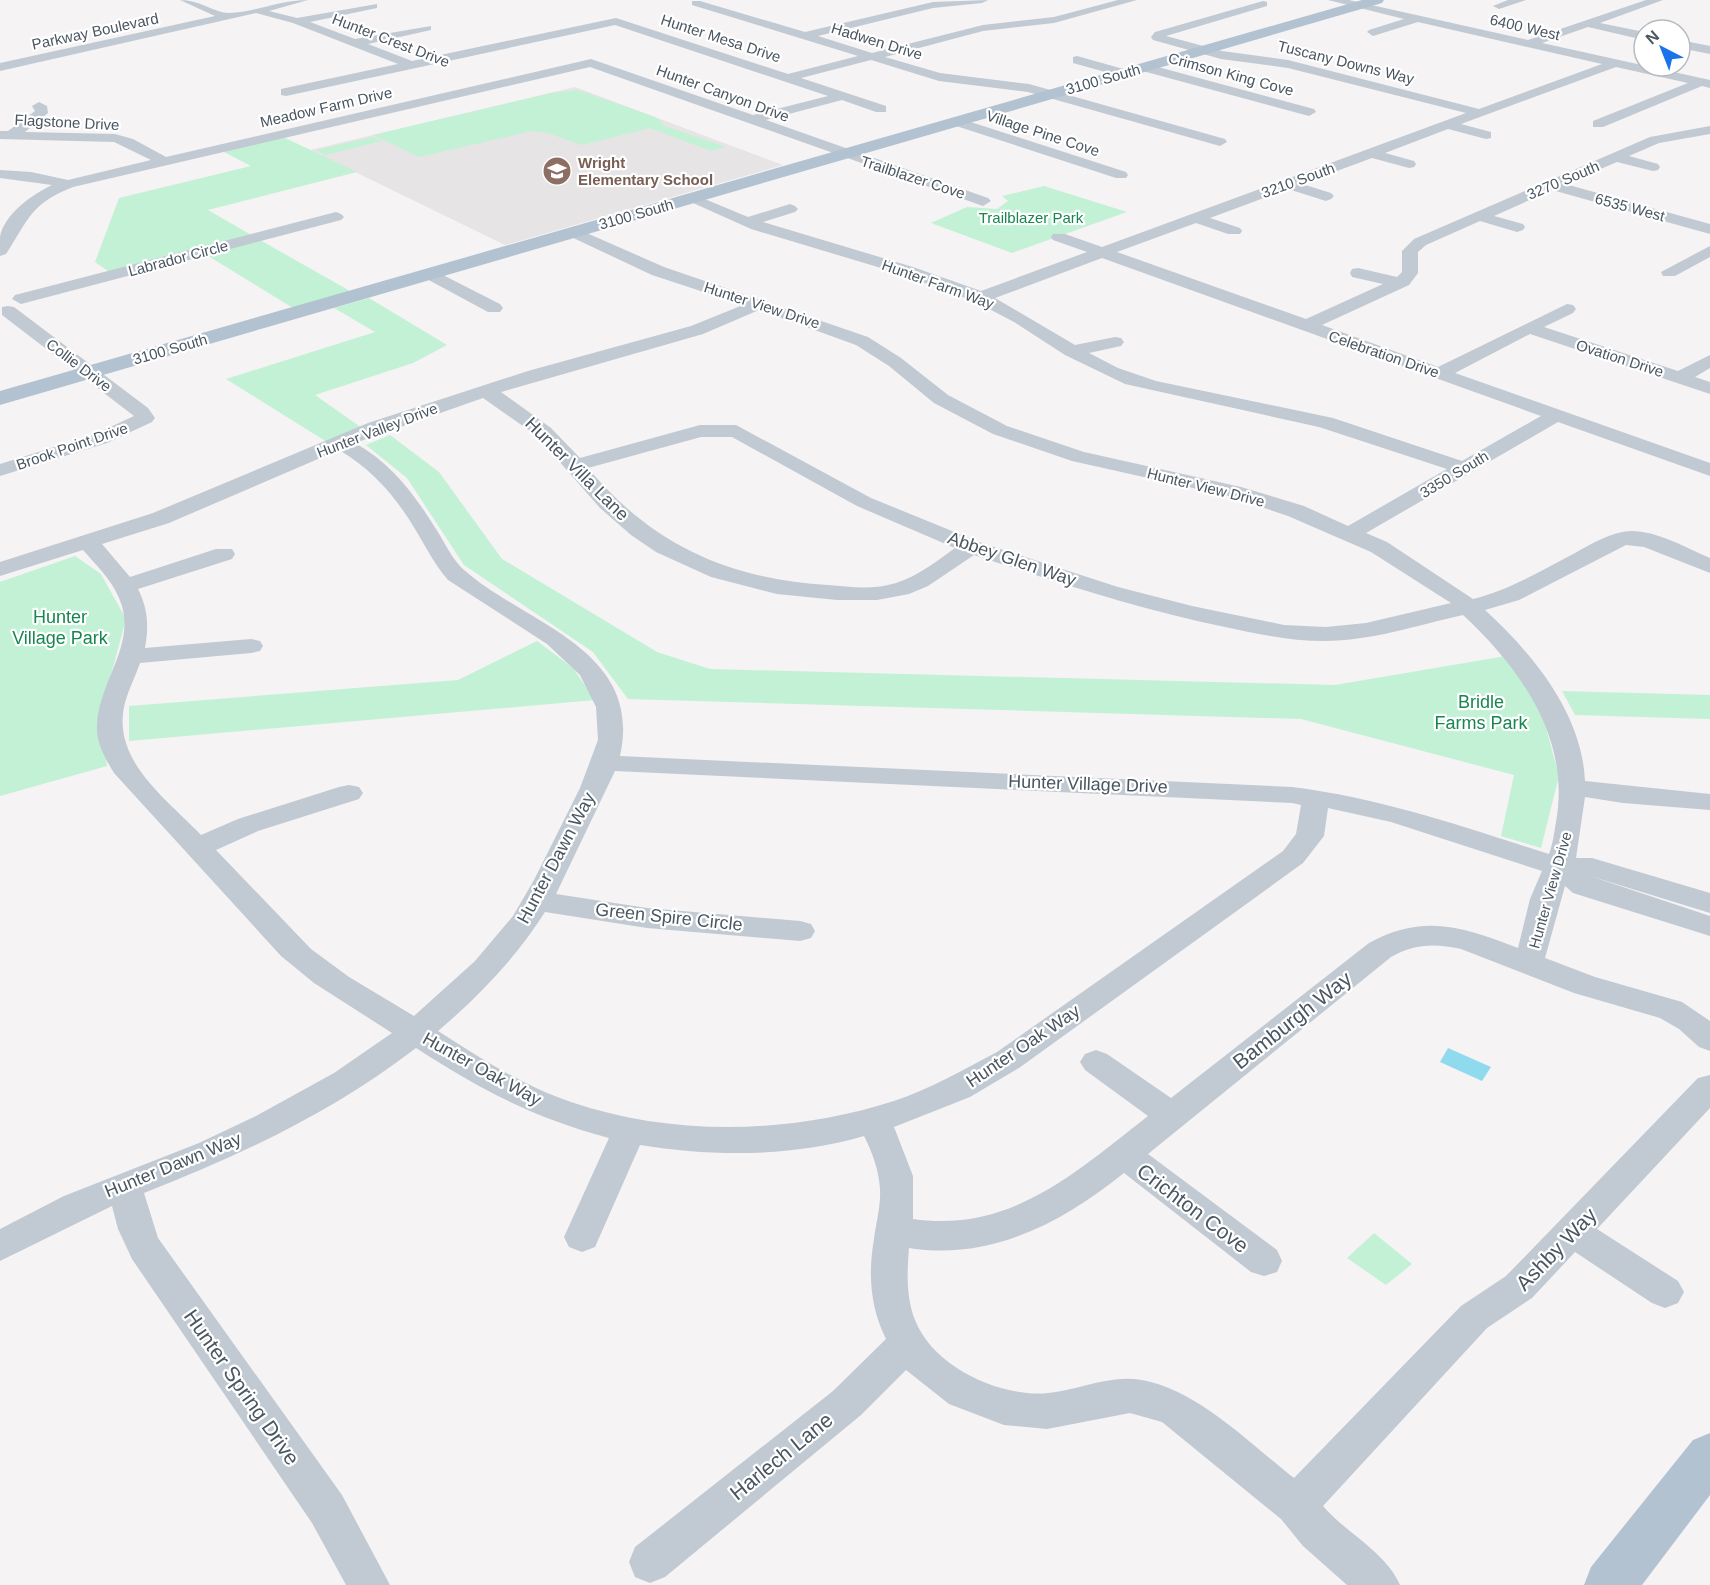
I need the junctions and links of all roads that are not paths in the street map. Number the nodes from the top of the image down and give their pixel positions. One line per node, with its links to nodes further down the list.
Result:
1 (186, 0): 19 (street)
2 (302, 0): 18 (street, Parkway Boulevard)
3 (709, 0): 26 (street, Hadwen Drive)
4 (982, 0): 26 (street)
5 (1105, 0): 13 (street)
6 (1131, 0): 13 (street)
7 (1250, 0): 33 (street, Tuscany Downs Way)
8 (1334, 0): 14 (street, 6400 West)
9 (1377, 0): 14 (main road, 3100 South)
10 (1520, 0): 16 (street)
11 (1657, 0): 17 (street)
12 (1609, 2): 17 (street)
13 (1118, 3): 27 (street)
14 (1358, 5): 20 (street, 6400 West); 33 (main road, 3100 South)
15 (373, 6): 21 (street)
16 (1499, 6)
17 (1635, 7): 22 (street)
18 (261, 9): 19 (street, Parkway Boulevard); 21 (street, Hunter Crest Drive)
19 (228, 17): 41 (street, Parkway Boulevard)
20 (1418, 19): 24 (street); 30 (street, 6400 West)
21 (297, 21): 28 (street, Hunter Crest Drive)
22 (1586, 24): 25 (street); 30 (street)
23 (427, 28): 28 (street)
24 (1373, 32)
25 (1632, 34)
26 (804, 36): 35 (street, Hadwen Drive)
27 (953, 36): 29 (street); 35 (street)
28 (352, 43): 40 (street, Hunter Crest Drive)
29 (979, 43)
30 (1529, 44): 39 (street, 6400 West)
31 (1692, 46): 32 (street)
32 (1710, 50)
33 (1204, 51): 37 (street, Tuscany Downs Way); 42 (main road, 3100 South)
34 (1302, 54): 37 (street)
35 (871, 57): 44 (street); 50 (street, Hadwen Drive)
36 (1077, 60): 43 (street)
37 (1277, 62): 47 (street, Tuscany Downs Way)
38 (591, 63): 48 (street, Meadow Farm Drive); 56 (street, Hunter Canyon Drive)
39 (1615, 63): 46 (street, 6400 West); 55 (street, 3210 South)
40 (412, 65): 44 (street, Hunter Mesa Drive); 48 (street, Hunter Crest Drive); 49 (street, Hunter Mesa Drive)
41 (0, 67)
42 (1143, 67): 43 (main road, 3100 South); 54 (street, Crimson King Cove)
43 (1123, 73): 50 (main road, 3100 South)
44 (788, 78): 51 (street, Hunter Mesa Drive)
45 (1401, 79): 47 (street)
46 (1706, 83): 58 (street)
47 (1378, 87): 55 (street, Tuscany Downs Way)
48 (474, 90): 67 (street, Meadow Farm Drive)
49 (286, 92)
50 (1052, 93): 57 (main road, 3100 South); 63 (street, Hadwen Drive)
51 (843, 96): 53 (street, Hunter Mesa Drive); 56 (street)
52 (39, 106): 61 (street)
53 (881, 109)
54 (1309, 112)
55 (1480, 113): 59 (street, 3210 South)
56 (751, 120): 65 (street, Hunter Canyon Drive)
57 (955, 122): 65 (main road, 3100 South); 71 (street, Village Pine Cove)
58 (1598, 124)
59 (1448, 125): 62 (street); 64 (street, 3210 South)
60 (1710, 130): 66 (street, 3270 South)
61 (5, 135): 67 (street, Flagstone Drive)
62 (1486, 135)
63 (1220, 142)
64 (1371, 153): 68 (street); 73 (street, 3210 South)
65 (843, 154): 76 (main road, 3100 South); 77 (street, Trailblazer Cove)
66 (1616, 157): 69 (street); 74 (street, 3270 South)
67 (163, 161): 72 (street, Meadow Farm Drive)
68 (1409, 164)
69 (1653, 166)
70 (0, 174): 72 (street)
71 (1122, 176)
72 (68, 184): 81 (street)
73 (1287, 184): 75 (street); 83 (street, 3210 South)
74 (1550, 185): 79 (street, 3270 South); 86 (street, 6535 West)
75 (1326, 196)
76 (690, 198): 84 (street, Hunter Farm Way); 88 (main road, 3100 South)
77 (983, 201)
78 (790, 209): 84 (street)
79 (1478, 216): 85 (street); 98 (street, 3270 South)
80 (0, 217): 81 (street)
81 (17, 217): 91 (street)
82 (336, 217): 101 (street, Labrador Circle)
83 (1196, 218): 87 (street); 93 (street, 3210 South)
84 (748, 222): 94 (street, Hunter Farm Way)
85 (1516, 227)
86 (1710, 229)
87 (1234, 231)
88 (573, 232): 96 (main road, 3100 South); 100 (street, Hunter View Drive)
89 (1059, 237): 93 (street, Celebration Drive)
90 (889, 250): 94 (street)
91 (0, 251)
92 (1710, 251): 95 (street)
93 (1102, 253): 99 (street, 3210 South); 104 (street, Celebration Drive)
94 (869, 260): 99 (street, Hunter Farm Way)
95 (1670, 272)
96 (430, 273): 102 (street); 109 (main road, 3100 South)
97 (1358, 273): 98 (street)
98 (1399, 283): 104 (street)
99 (981, 297): 107 (street, Hunter Farm Way)
100 (759, 304): 113 (street, Hunter Valley Drive); 122 (street, Hunter View Drive)
101 (7, 305): 109 (street, Collie Drive)
102 (495, 308)
103 (1567, 309): 105 (street)
104 (1306, 326): 110 (street, Celebration Drive)
105 (1529, 328): 110 (street); 111 (street, Ovation Drive)
106 (1115, 342): 107 (street)
107 (1071, 351): 119 (street, Hunter Farm Way)
108 (1710, 360): 111 (street)
109 (89, 372): 114 (main road, 3100 South); 116 (street, Collie Drive)
110 (1440, 373): 115 (street, Celebration Drive)
111 (1680, 378): 112 (street, Ovation Drive)
112 (1710, 388)
113 (485, 391): 117 (street, Hunter Valley Drive); 118 (street, Hunter Villa Lane)
114 (0, 398)
115 (1557, 415): 119 (street, 3350 South); 121 (street, Celebration Drive)
116 (144, 421): 120 (street, Brook Point Drive)
117 (340, 442): 123 (street, Hunter Valley Drive); 132 (street, Hunter Dawn Way)
118 (575, 465): 124 (street, Abbey Glen Way); 124 (street, Hunter Villa Lane)
119 (1465, 469): 122 (street, 3350 South)
120 (0, 470)
121 (1710, 470)
122 (1351, 533): 129 (street, Hunter View Drive)
123 (89, 543): 127 (street, Hunter Valley Drive); 128 (street, Hunter Oak Way)
124 (971, 547): 129 (street, Abbey Glen Way)
125 (225, 554): 128 (street)
126 (1710, 566): 129 (street, Abbey Glen Way)
127 (0, 568)
128 (124, 586): 131 (street, Hunter Oak Way)
129 (1470, 607): 133 (street, Hunter View Drive)
130 (250, 646): 131 (street)
131 (128, 657): 137 (street, Hunter Oak Way)
132 (606, 763): 135 (street, Hunter Village Drive); 139 (street, Hunter Dawn Way)
133 (1573, 787): 136 (street); 138 (street, Hunter View Drive)
134 (349, 793): 137 (street)
135 (1316, 798): 138 (street, Hunter Village Drive); 149 (street, Hunter Oak Way)
136 (1710, 802)
137 (197, 848): 144 (street, Hunter Oak Way)
138 (1560, 867): 140 (street, Hunter Village Drive); 141 (street, Hunter Village Drive); 143 (street, Hunter View Drive)
139 (538, 901): 142 (street, Green Spire Circle); 144 (street, Hunter Dawn Way)
140 (1710, 903)
141 (1710, 926)
142 (800, 931)
143 (1529, 963): 145 (street, Bamburgh Way); 148 (street, Bamburgh Way)
144 (415, 1032): 150 (street, Hunter Oak Way); 152 (street, Hunter Dawn Way)
145 (1710, 1039)
146 (1096, 1062): 148 (street)
147 (1707, 1095): 154 (street, Ashby Way)
148 (1172, 1116): 151 (street, Bamburgh Way)
149 (874, 1120): 150 (street, Hunter Oak Way); 153 (street)
150 (629, 1131): 155 (street)
151 (1123, 1154): 153 (street, Bamburgh Way); 157 (street, Crichton Cove)
152 (125, 1186): 156 (street, Hunter Dawn Way); 163 (street, Hunter Spring Drive)
153 (893, 1231): 159 (street)
154 (1573, 1232): 158 (street); 161 (street, Ashby Way)
155 (582, 1237)
156 (0, 1246)
157 (1264, 1262)
158 (1665, 1292)
159 (906, 1344): 161 (street); 162 (street, Harlech Lane)
160 (1710, 1456): 165 (main road)
161 (1296, 1505): 164 (street)
162 (650, 1562)
163 (369, 1585)
164 (1380, 1585)
165 (1610, 1585)

